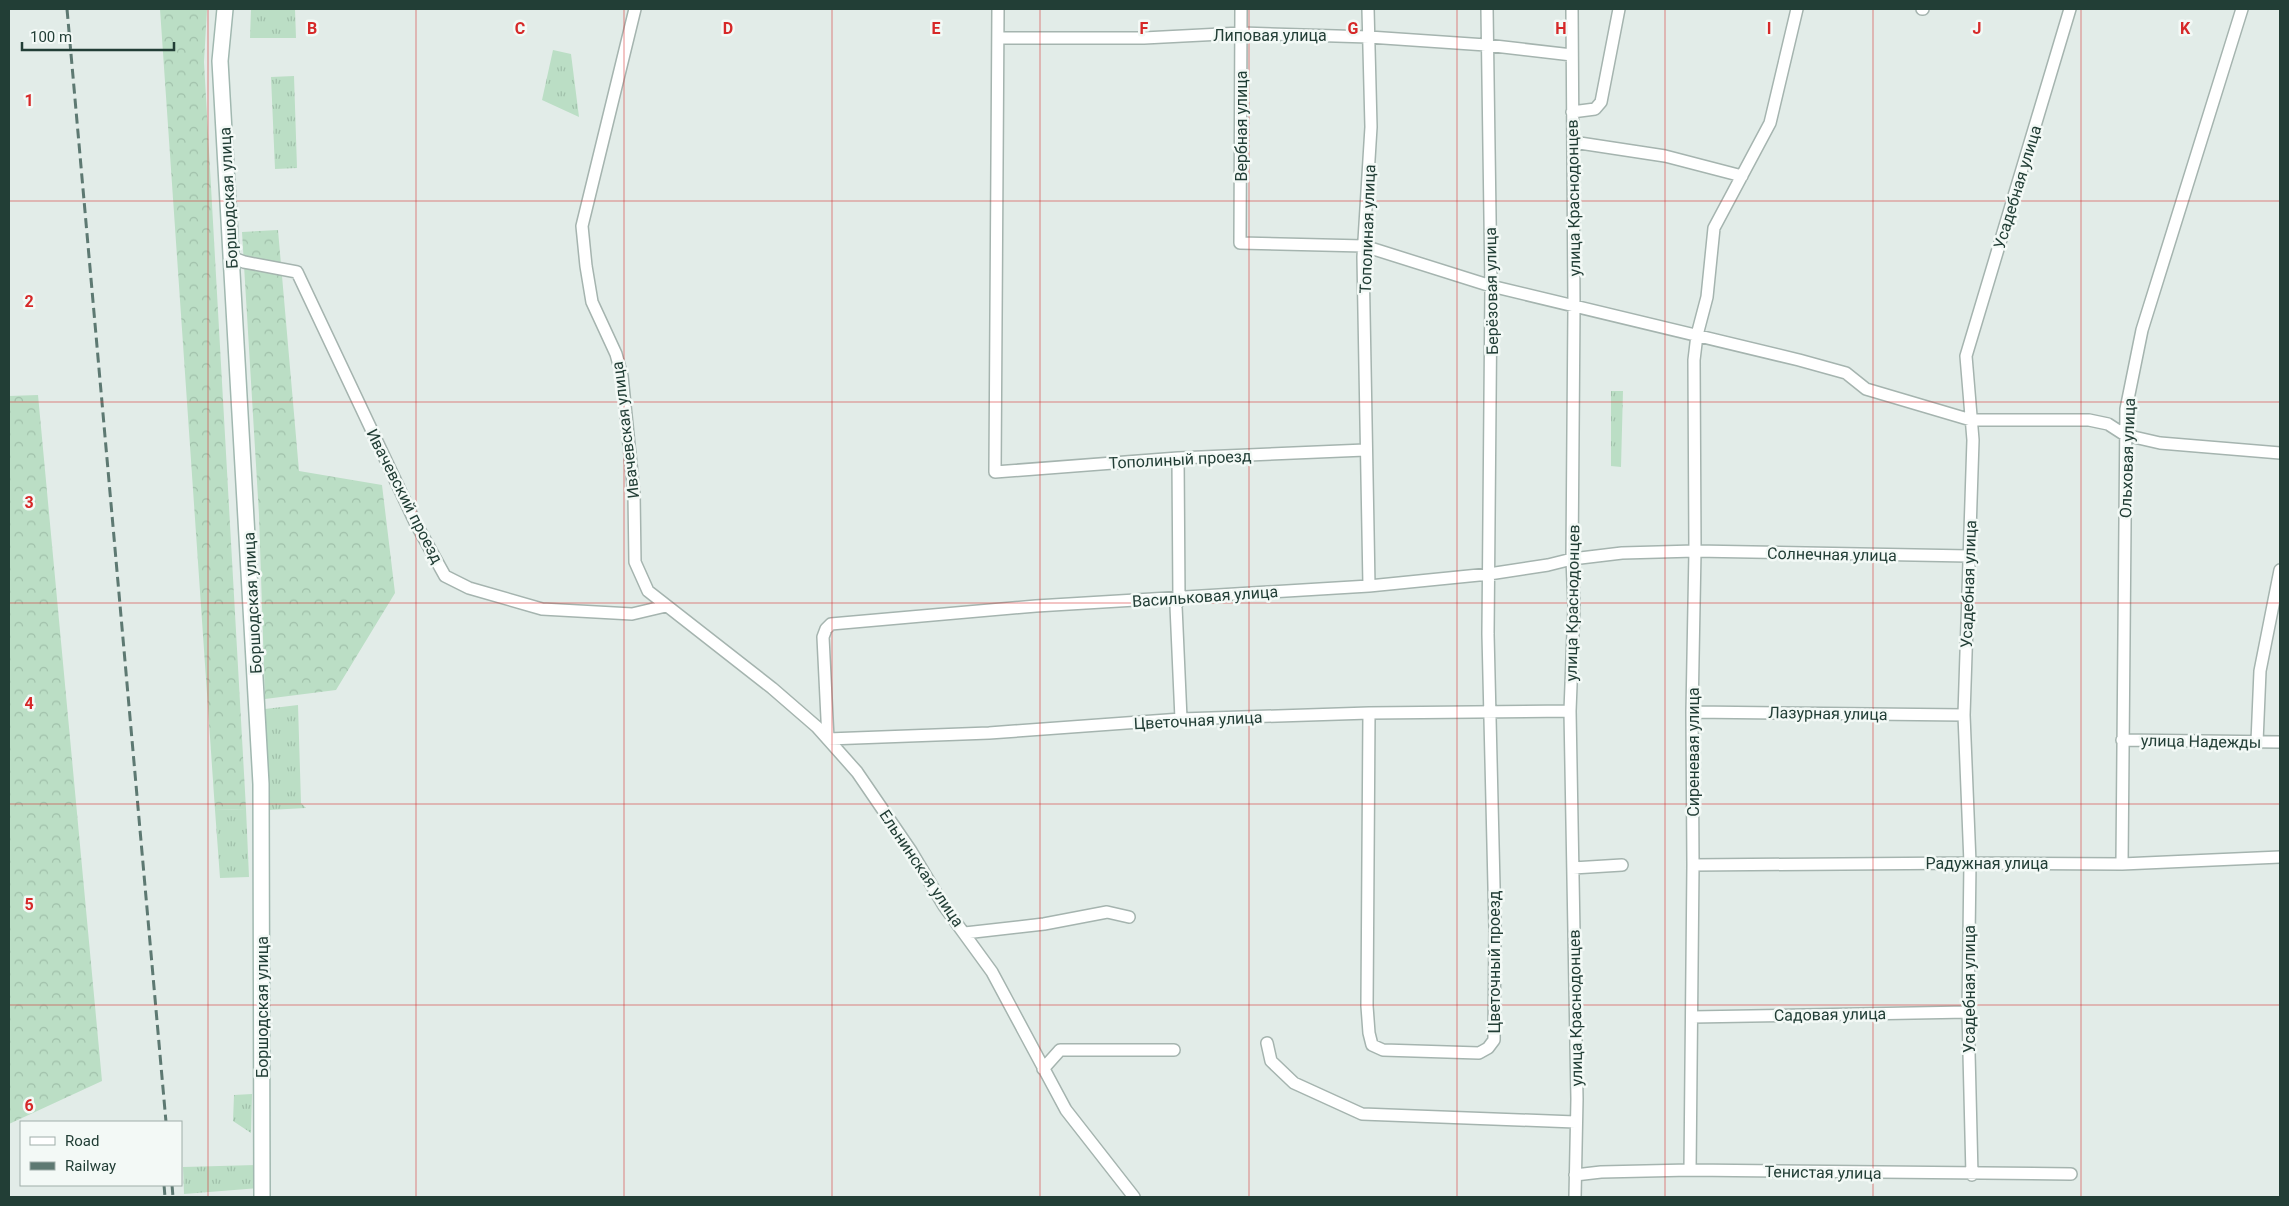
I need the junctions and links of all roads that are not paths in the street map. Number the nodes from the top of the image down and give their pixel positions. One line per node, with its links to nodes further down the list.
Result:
1 (225, 9): 21 (street, Боршодская улица)
2 (635, 9): 36 (street, Ивачевская улица)
3 (998, 9): 14 (street)
4 (1241, 9): 12 (street, Вербная улица)
5 (1368, 9): 13 (street, Тополиная улица)
6 (1487, 9): 15 (street, Берёзовая улица)
7 (1572, 9): 16 (street, улица Краснодонцев)
8 (1619, 9): 17 (street)
9 (1797, 9): 19 (street, Сиреневая улица)
10 (2070, 9): 25 (street, Усадебная улица)
11 (2242, 9): 26 (street, Ольховая улица)
12 (1241, 33): 13 (street, Липовая улица); 14 (street, Липовая улица); 20 (street, Вербная улица)
13 (1369, 37): 15 (street, Липовая улица); 20 (street, Тополиная улица)
14 (998, 38): 29 (street, Тополиный проезд)
15 (1486, 45): 16 (street, Липовая улица); 22 (street, Берёзовая улица)
16 (1572, 55): 17 (street, улица Краснодонцев)
17 (1572, 112): 18 (street, улица Краснодонцев)
18 (1573, 142): 19 (street); 23 (street, улица Краснодонцев)
19 (1742, 176): 24 (street, Сиреневая улица)
20 (1364, 246): 22 (street); 27 (street, Тополиная улица)
21 (231, 257): 38 (street, Ивачевский проезд); 67 (street, Боршодская улица)
22 (1491, 286): 23 (street); 34 (street, Берёзовая улица)
23 (1574, 307): 24 (street); 32 (street, улица Краснодонцев)
24 (1697, 335): 25 (street); 30 (street, Сиреневая улица)
25 (1971, 420): 26 (street); 31 (street, Усадебная улица)
26 (2125, 435): 28 (street); 46 (street, Ольховая улица)
27 (1366, 450): 29 (street, Тополиный проезд); 35 (street, Тополиная улица)
28 (2280, 454)
29 (1178, 458): 37 (street)
30 (1696, 551): 31 (street, Солнечная улица); 32 (street, Васильковая улица); 41 (street, Сиреневая улица)
31 (1969, 556): 43 (street, Усадебная улица)
32 (1572, 559): 34 (street, Васильковая улица); 39 (street, улица Краснодонцев)
33 (2280, 570): 47 (street)
34 (1489, 574): 35 (street, Васильковая улица); 40 (street, Цветочный проезд)
35 (1369, 586): 37 (street, Васильковая улица)
36 (648, 592): 38 (street, Ельнинская улица)
37 (1179, 598): 44 (street); 45 (street, Васильковая улица)
38 (666, 606): 45 (street, Ельнинская улица)
39 (1570, 711): 40 (street, Цветочная улица); 54 (street, улица Краснодонцев)
40 (1489, 712): 42 (street, Цветочная улица); 42 (street, Цветочный проезд)
41 (1692, 712): 43 (street, Лазурная улица); 53 (street, Сиреневая улица)
42 (1370, 714): 44 (street, Цветочная улица)
43 (1964, 715): 50 (street, Усадебная улица)
44 (1182, 719): 45 (street, Цветочная улица)
45 (828, 739): 56 (street, Ельнинская улица)
46 (2122, 740): 47 (street, улица Надежды); 51 (street, Ольховая улица)
47 (2256, 742): 48 (street, улица Надежды)
48 (2280, 742)
49 (2280, 857): 51 (street, Радужная улица)
50 (1970, 863): 51 (street, Радужная улица); 53 (street, Радужная улица); 57 (street, Усадебная улица)
51 (2122, 864)
52 (1622, 865): 54 (street)
53 (1694, 865): 58 (street, Сиреневая улица)
54 (1573, 868): 62 (street, улица Краснодонцев)
55 (1129, 917): 56 (street)
56 (965, 933): 61 (street, Ельнинская улица)
57 (1968, 1012): 58 (street, Садовая улица); 66 (street, Усадебная улица)
58 (1692, 1017): 63 (street, Сиреневая улица)
59 (1267, 1043): 62 (street)
60 (1174, 1050): 61 (street)
61 (1042, 1069): 68 (street, Ельнинская улица)
62 (1575, 1122): 65 (street, улица Краснодонцев)
63 (1690, 1170): 65 (street, Тенистая улица); 66 (street, Тенистая улица)
64 (2071, 1174): 66 (street, Тенистая улица)
65 (1575, 1175): 69 (street, улица Краснодонцев)
66 (1972, 1175)
67 (262, 1197)
68 (1134, 1197)
69 (1575, 1197)

